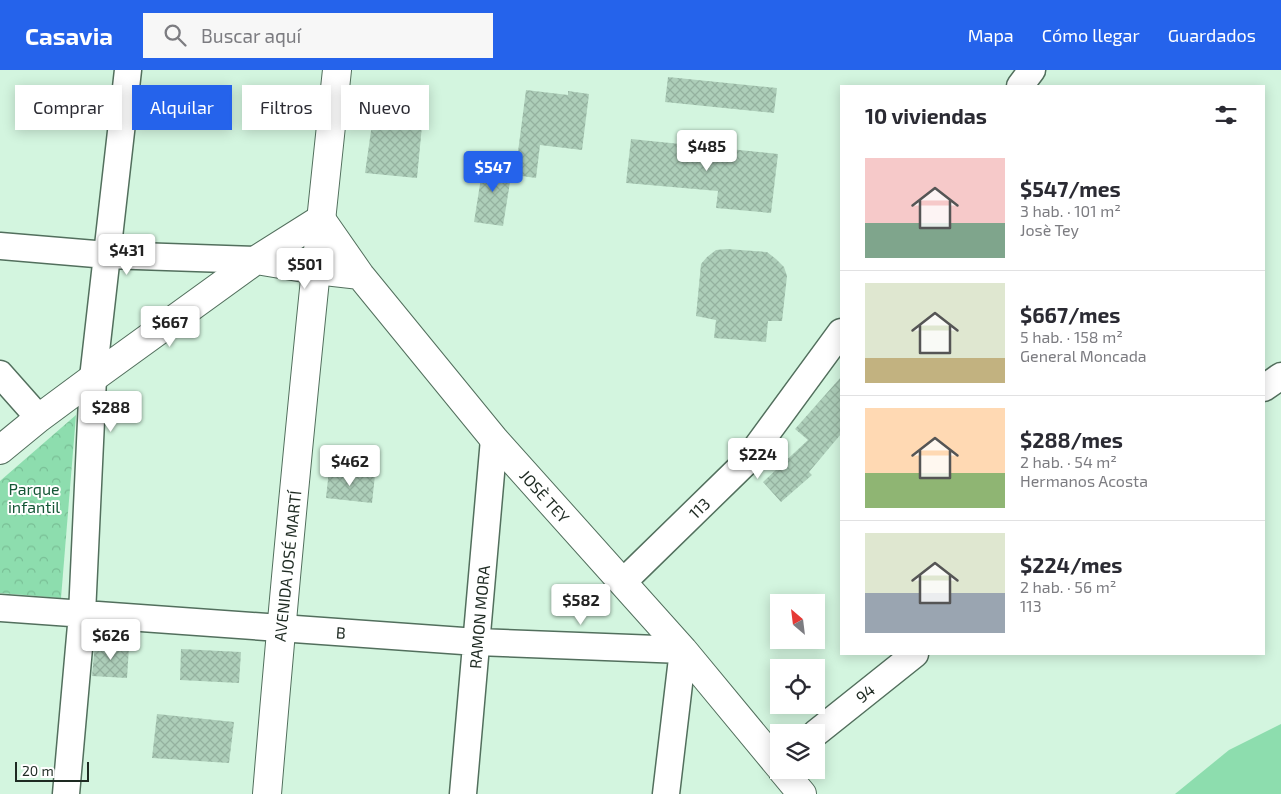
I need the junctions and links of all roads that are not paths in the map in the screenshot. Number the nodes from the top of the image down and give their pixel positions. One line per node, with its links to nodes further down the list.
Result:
1 (128, 70): 7 (street)
2 (337, 70): 5 (street, AVENIDA JOSÉ MARTÍ)
3 (1032, 70): 4 (street)
4 (1021, 85)
5 (321, 218): 8 (street); 9 (street, AVENIDA JOSÉ MARTÍ); 10 (street, JOSÈ TEY)
6 (0, 246): 7 (street)
7 (107, 255): 8 (street); 14 (street)
8 (256, 260): 9 (street); 14 (street)
9 (316, 270): 10 (street); 22 (street, AVENIDA JOSÉ MARTÍ)
10 (360, 275): 17 (street, JOSÈ TEY)
11 (840, 333): 19 (street, 113)
12 (0, 374): 16 (street)
13 (1281, 376): 15 (street)
14 (93, 378): 16 (street); 21 (street)
15 (1265, 387)
16 (39, 418): 18 (street)
17 (494, 439): 19 (street, JOSÈ TEY); 23 (street, RAMON MORA)
18 (0, 450)
19 (623, 582): 24 (street, JOSÈ TEY)
20 (0, 608): 21 (street, B)
21 (82, 614): 22 (street, B); 29 (street)
22 (281, 628): 23 (street, B); 30 (street, AVENIDA JOSÉ MARTÍ)
23 (477, 642): 24 (street, B); 31 (street, RAMON MORA)
24 (683, 650): 27 (street, JOSÈ TEY); 32 (street)
25 (914, 655): 26 (street, 94)
26 (825, 726)
27 (770, 755)
28 (790, 779): 33 (street, JOSÈ TEY)
29 (66, 794)
30 (267, 794)
31 (464, 794)
32 (666, 794)
33 (802, 794)

